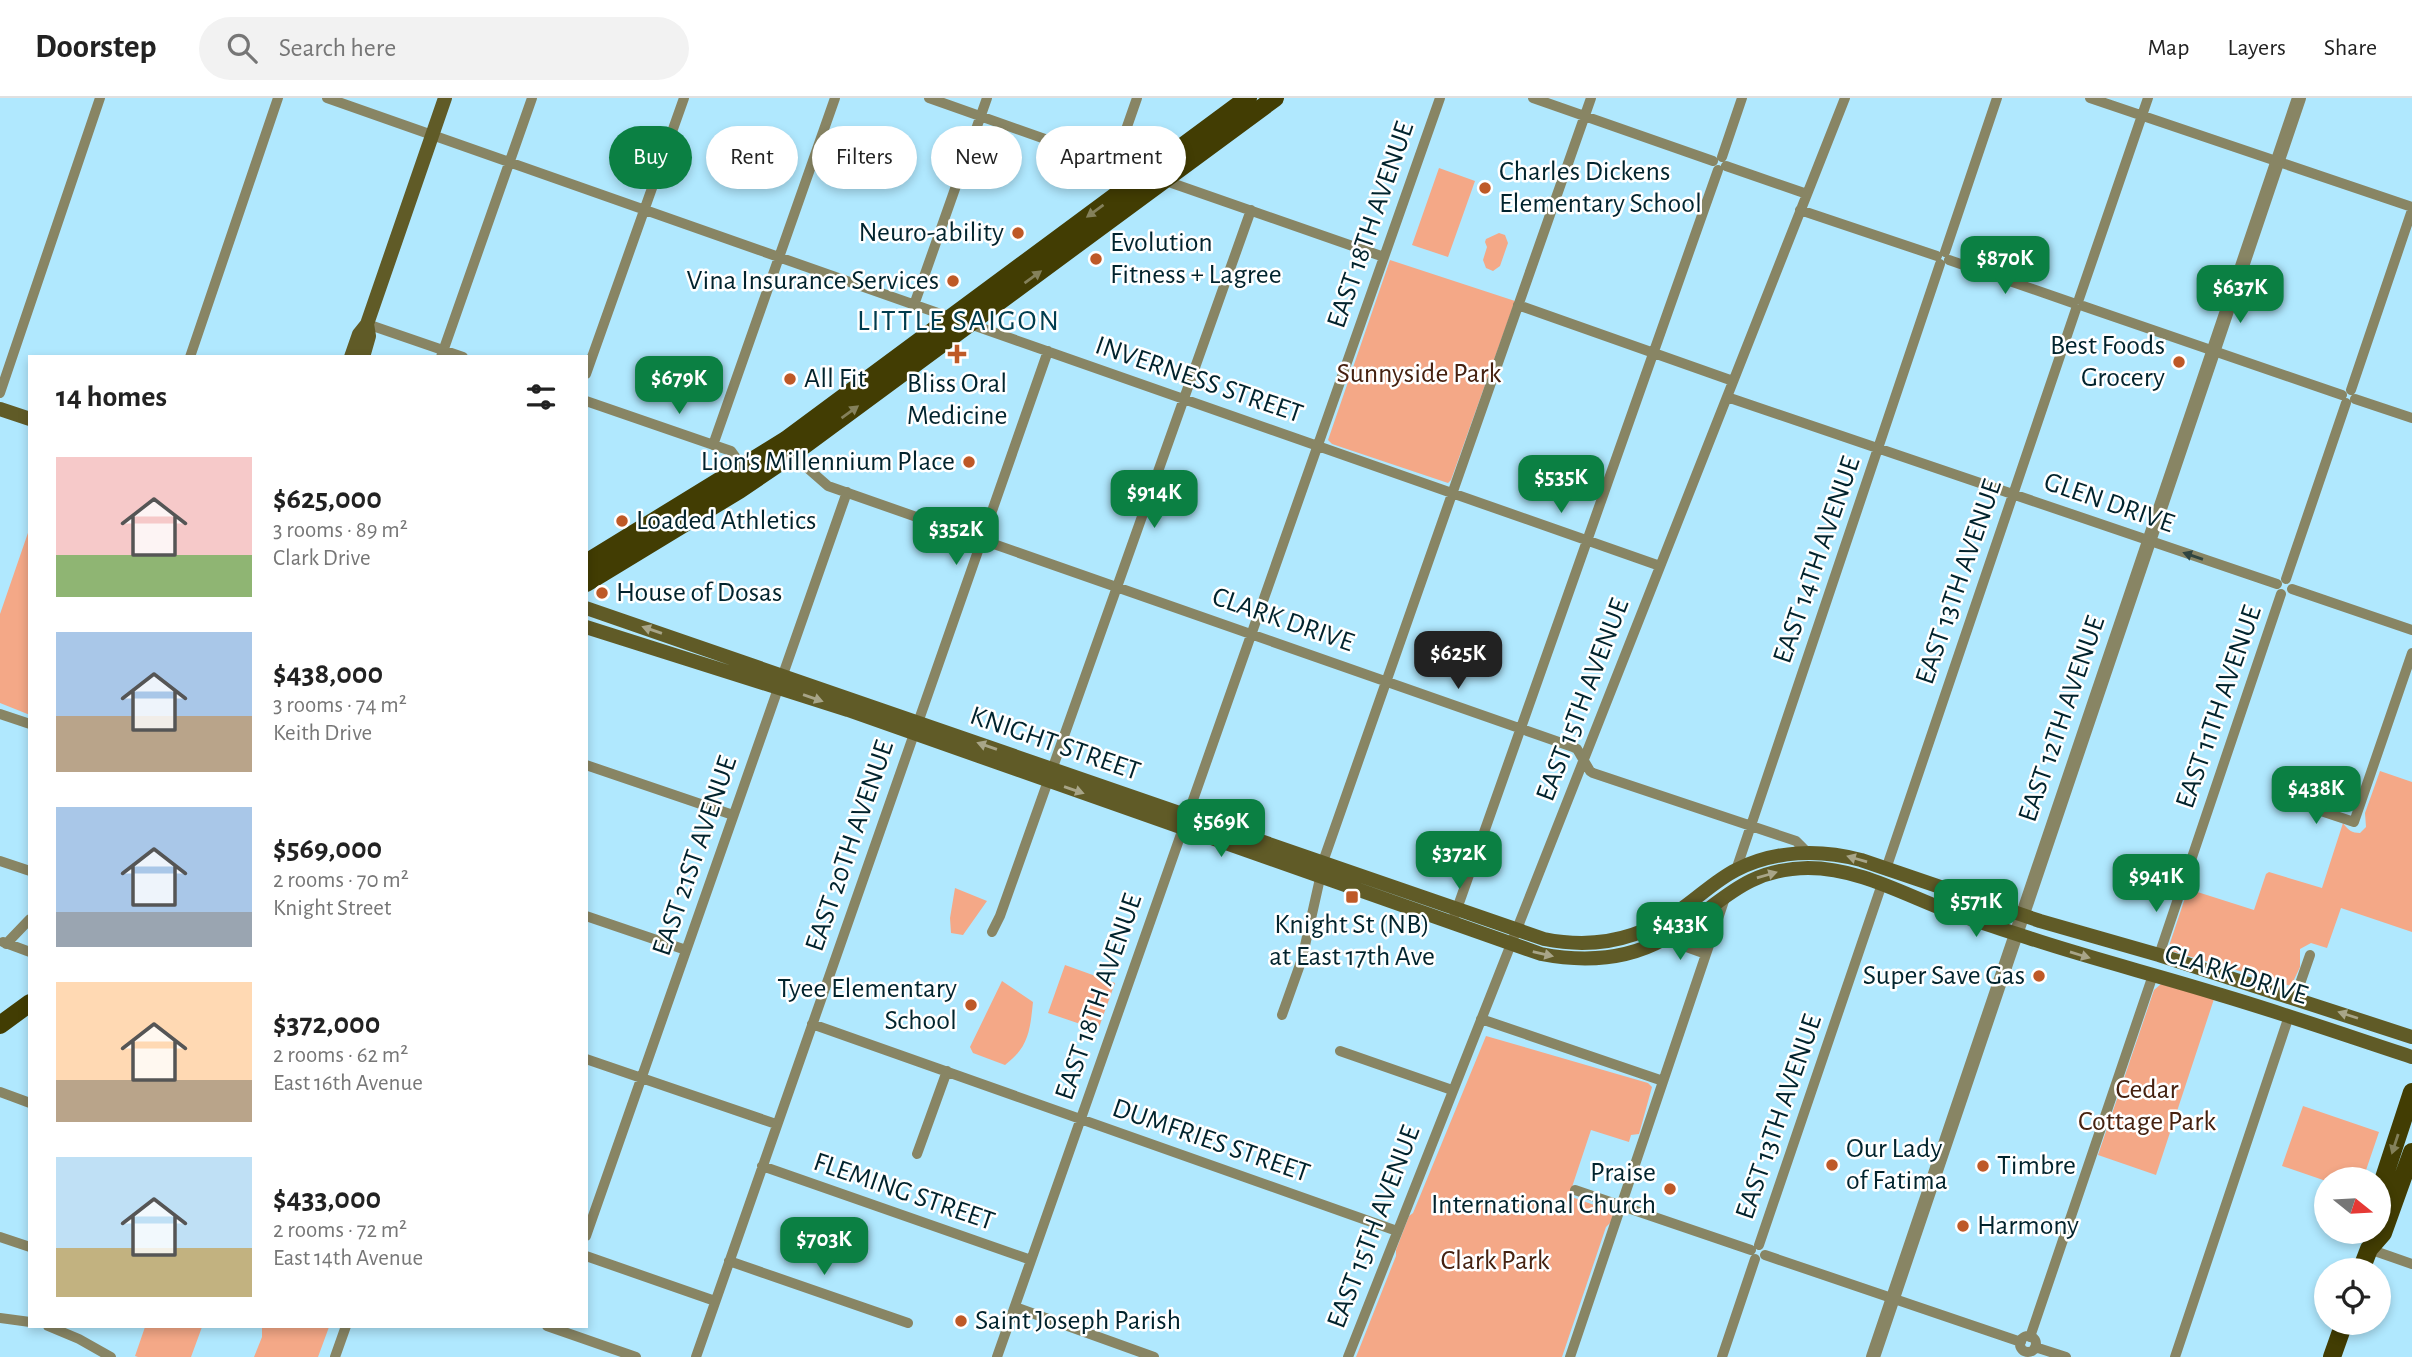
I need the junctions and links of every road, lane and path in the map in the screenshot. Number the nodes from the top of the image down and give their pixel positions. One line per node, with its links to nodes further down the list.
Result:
1 (100, 98): 59 (street)
2 (278, 98): 54 (street)
3 (327, 98): 26 (street, INVERNESS STREET)
4 (445, 98): 26 (main road)
5 (531, 98): 29 (street)
6 (684, 98): 37 (street)
7 (835, 98): 41 (street)
8 (929, 98): 24 (street)
9 (987, 98): 24 (street)
10 (1137, 98): 25 (street)
11 (1248, 98): 28 (main road)
12 (1275, 98): 31 (main road)
13 (1440, 98): 42 (street, EAST 18TH AVENUE)
14 (1533, 98): 22 (street)
15 (1591, 98): 22 (street)
16 (1742, 98): 32 (street)
17 (1844, 98): 36 (street, EAST 15TH AVENUE)
18 (1997, 98): 43 (street, EAST 14TH AVENUE)
19 (2090, 98): 23 (street)
20 (2148, 98): 23 (street, EAST 13TH AVENUE)
21 (2299, 98): 30 (street, EAST 12TH AVENUE)
22 (1584, 116): 32 (street); 46 (street)
23 (2142, 116): 30 (street); 44 (street, EAST 13TH AVENUE)
24 (981, 117): 27 (street); 45 (street)
25 (1127, 126)
26 (433, 134): 29 (street, INVERNESS STREET); 48 (main road)
27 (1036, 136)
28 (1186, 143)
29 (509, 162): 37 (street, INVERNESS STREET); 53 (street)
30 (2277, 162): 39 (street); 51 (street, EAST 12TH AVENUE)
31 (1186, 164)
32 (1720, 164): 36 (street); 52 (street)
33 (1186, 188): 40 (street)
34 (1124, 189): 47 (main road, one-way to 47)
35 (1152, 189): 49 (main road, one-way to 35)
36 (1807, 194): 38 (street, EAST 15TH AVENUE)
37 (645, 209): 41 (street, INVERNESS STREET); 57 (street)
38 (1800, 209): 43 (street); 58 (street, EAST 15TH AVENUE)
39 (2412, 209): 61 (street, EAST 11TH AVENUE)
40 (1251, 210): 42 (street); 62 (street)
41 (779, 257): 45 (street, INVERNESS STREET); 67 (street)
42 (1384, 257): 68 (street, EAST 18TH AVENUE)
43 (1943, 258): 44 (street); 70 (street, EAST 14TH AVENUE)
44 (2078, 304): 51 (street); 74 (street, EAST 13TH AVENUE)
45 (914, 305): 47 (street, INVERNESS STREET)
46 (1518, 305): 52 (street); 73 (street)
47 (950, 317): 49 (street, INVERNESS STREET); 69 (main road)
48 (367, 324): 53 (street); 55 (main road); 56 (main road)
49 (969, 324): 50 (street, INVERNESS STREET); 69 (main road, one-way to 49)
50 (1048, 351): 62 (street, INVERNESS STREET); 75 (street, EAST 20TH AVENUE)
51 (2213, 351): 61 (street); 77 (street, EAST 12TH AVENUE)
52 (1653, 352): 58 (street); 76 (street)
53 (443, 354)
54 (191, 355)
55 (352, 355)
56 (364, 355)
57 (588, 368)
58 (1733, 381): 60 (street, EAST 15TH AVENUE)
59 (0, 393)
60 (1727, 397): 70 (street, GLEN DRIVE); 79 (street, EAST 15TH AVENUE)
61 (2349, 397): 66 (street); 82 (street, EAST 11TH AVENUE)
62 (1183, 399): 68 (street, INVERNESS STREET); 81 (street)
63 (588, 402): 67 (street)
64 (0, 409): 65 (main road)
65 (28, 418)
66 (2412, 418)
67 (713, 445): 71 (street)
68 (1318, 445): 73 (street, INVERNESS STREET); 86 (street, EAST 18TH AVENUE)
69 (790, 446): 71 (main road); 72 (street, CLARK DRIVE)
70 (1879, 448): 74 (street, GLEN DRIVE); 100 (street, EAST 14TH AVENUE)
71 (748, 475): 78 (main road); 80 (main road)
72 (847, 492): 75 (street, CLARK DRIVE); 88 (street, EAST 21ST AVENUE)
73 (1453, 493): 76 (street, INVERNESS STREET); 89 (street)
74 (2013, 494): 77 (street, GLEN DRIVE); 104 (street, EAST 13TH AVENUE)
75 (982, 539): 81 (street, CLARK DRIVE); 92 (street, EAST 20TH AVENUE)
76 (1588, 541): 79 (street, INVERNESS STREET); 93 (street)
77 (2149, 541): 82 (street, GLEN DRIVE, one-way to 77); 109 (street, EAST 12TH AVENUE)
78 (588, 563)
79 (1660, 566): 94 (street, EAST 15TH AVENUE)
80 (588, 582)
81 (1117, 586): 86 (street, CLARK DRIVE); 96 (street)
82 (2284, 586): 85 (street, GLEN DRIVE); 121 (street, EAST 11TH AVENUE)
83 (588, 609): 88 (main road, KNIGHT STREET, one-way to 83)
84 (588, 629): 88 (main road, KNIGHT STREET)
85 (2412, 630)
86 (1252, 635): 89 (street, CLARK DRIVE); 99 (street, EAST 18TH AVENUE)
87 (2412, 653): 97 (street)
88 (781, 681): 92 (main road, KNIGHT STREET); 98 (street, EAST 21ST AVENUE)
89 (1386, 682): 93 (street, CLARK DRIVE); 103 (street)
90 (0, 714): 91 (street)
91 (28, 723)
92 (916, 728): 96 (main road, KNIGHT STREET); 129 (street, EAST 20TH AVENUE)
93 (1521, 729): 94 (street, CLARK DRIVE); 110 (street)
94 (1584, 760): 100 (street, CLARK DRIVE); 115 (street, EAST 15TH AVENUE)
95 (588, 766): 98 (street)
96 (1051, 775): 99 (main road, KNIGHT STREET); 113 (street)
97 (2288, 800)
98 (733, 815): 118 (street, EAST 21ST AVENUE)
99 (1185, 823): 103 (main road, KNIGHT STREET); 142 (street, EAST 18TH AVENUE)
100 (1750, 826): 101 (street, CLARK DRIVE); 106 (street, EAST 14TH AVENUE)
101 (1807, 852): 104 (main road, CLARK DRIVE, one-way to 101); 106 (main road, CLARK DRIVE)
102 (0, 861): 105 (street)
103 (1322, 869): 110 (main road, KNIGHT STREET); 126 (street)
104 (1886, 869): 109 (main road, CLARK DRIVE)
105 (28, 870)
106 (1736, 870): 115 (main road, KNIGHT STREET)
107 (1882, 884): 108 (main road, CLARK DRIVE, one-way to 107); 114 (main road, CLARK DRIVE); 156 (street, EAST 13TH AVENUE)
108 (1726, 894): 116 (main road, KNIGHT STREET); 120 (street)
109 (2022, 915): 114 (street, EAST 12TH AVENUE); 121 (main road, CLARK DRIVE)
110 (1454, 916): 115 (main road, KNIGHT STREET)
111 (588, 917): 118 (street)
112 (28, 921): 117 (street)
113 (992, 932)
114 (2015, 933): 123 (main road, CLARK DRIVE, one-way to 123); 161 (street, EAST 12TH AVENUE)
115 (1513, 937): 116 (main road, KNIGHT STREET, one-way to 116); 128 (street, EAST 15TH AVENUE)
116 (1664, 939): 120 (street)
117 (3, 942): 119 (street)
118 (686, 950): 136 (street, EAST 21ST AVENUE)
119 (28, 951)
120 (1706, 954): 137 (street)
121 (2159, 955): 124 (main road, CLARK DRIVE)
122 (2310, 955): 124 (street)
123 (2153, 975): 127 (main road, CLARK DRIVE); 171 (street)
124 (2295, 998): 131 (main road, CLARK DRIVE, one-way to 124)
125 (28, 1004): 130 (main road)
126 (1282, 1015)
127 (2289, 1016): 133 (main road, CLARK DRIVE); 183 (street)
128 (1481, 1019): 137 (street); 138 (street, EAST 15TH AVENUE)
129 (812, 1024): 135 (street, DUMFRIES STREET); 143 (street, EAST 20TH AVENUE)
130 (0, 1025)
131 (2412, 1037)
132 (1340, 1051): 138 (street)
133 (2412, 1057)
134 (588, 1060): 136 (street)
135 (947, 1071): 142 (street, DUMFRIES STREET); 145 (street)
136 (641, 1078): 143 (street); 151 (street, EAST 21ST AVENUE)
137 (1663, 1081): 149 (street)
138 (1452, 1090): 152 (street, EAST 15TH AVENUE)
139 (0, 1092): 141 (street)
140 (2412, 1092): 147 (main road, one-way to 147)
141 (28, 1102)
142 (1080, 1119): 152 (street, DUMFRIES STREET); 158 (street, EAST 18TH AVENUE)
143 (776, 1125): 146 (street, EAST 20TH AVENUE)
144 (2412, 1152): 150 (main road)
145 (917, 1154)
146 (762, 1166): 158 (street, FLEMING STREET); 159 (street, EAST 20TH AVENUE)
147 (2387, 1167)
148 (1574, 1190): 149 (street)
149 (1622, 1206): 156 (street); 179 (street)
150 (2391, 1211)
151 (588, 1230)
152 (1397, 1231): 178 (street, EAST 15TH AVENUE)
153 (0, 1237): 155 (street)
154 (2375, 1244): 160 (street)
155 (28, 1246)
156 (1757, 1252): 161 (street); 180 (street, EAST 13TH AVENUE)
157 (588, 1257): 162 (street)
158 (1031, 1260): 163 (street, EAST 18TH AVENUE)
159 (729, 1261): 162 (street, EAST 20TH AVENUE); 166 (street)
160 (2412, 1264)
161 (1893, 1298): 171 (street); 181 (street, EAST 12TH AVENUE)
162 (715, 1301): 175 (street, EAST 20TH AVENUE)
163 (1015, 1307): 176 (street, EAST 18TH AVENUE); 177 (street)
164 (0, 1318): 165 (street)
165 (28, 1322)
166 (908, 1323)
167 (53, 1328): 172 (street)
168 (345, 1328): 173 (street)
169 (554, 1328): 174 (street)
170 (2340, 1335): 184 (main road)
171 (2027, 1347): 182 (street)
172 (111, 1357)
173 (335, 1357)
174 (636, 1357)
175 (696, 1357)
176 (997, 1357)
177 (1154, 1357)
178 (1348, 1357)
179 (1570, 1357)
180 (1722, 1357)
181 (1872, 1357)
182 (2066, 1357)
183 (2175, 1357)
184 (2332, 1357)

